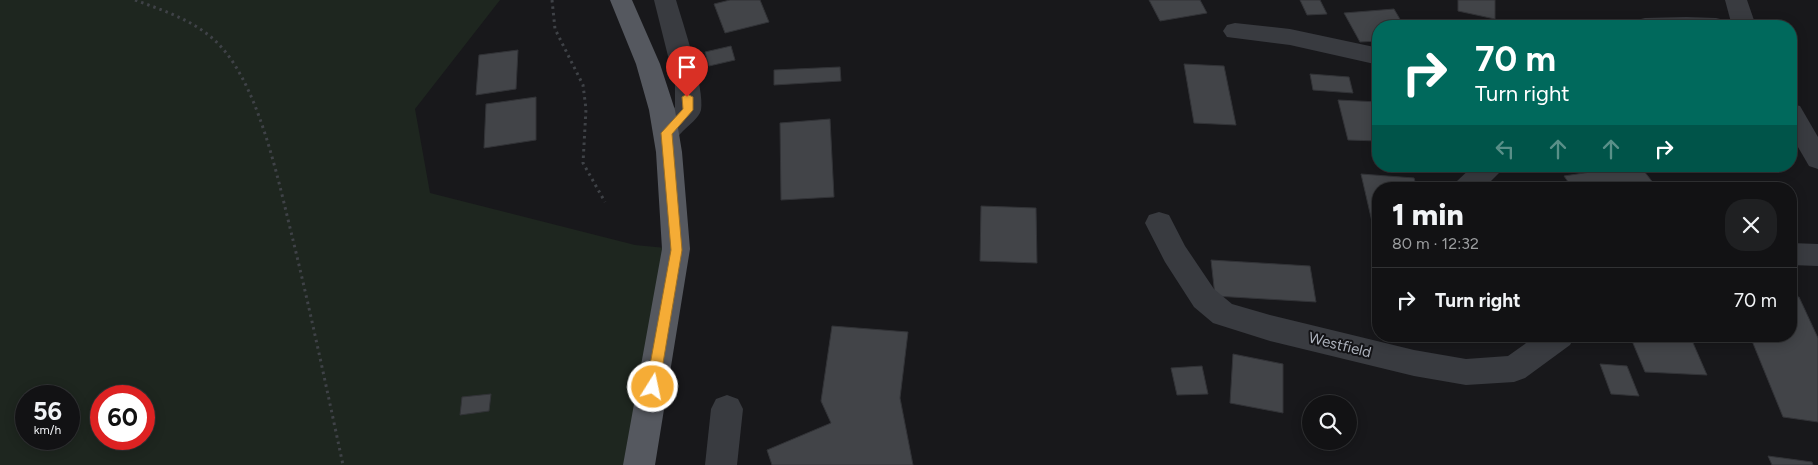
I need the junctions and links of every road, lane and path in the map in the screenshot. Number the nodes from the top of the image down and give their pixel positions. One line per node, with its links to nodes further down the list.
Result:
1 (135, 0): 20 (path)
2 (552, 0): 14 (path)
3 (621, 0): 10 (main road)
4 (665, 0): 10 (street)
5 (1736, 0): 6 (street)
6 (1742, 20)
7 (1235, 31): 8 (street)
8 (1372, 55)
9 (1797, 123): 11 (street)
10 (666, 133): 21 (main road)
11 (1818, 159)
12 (1483, 172): 13 (street)
13 (1473, 182)
14 (605, 202)
15 (1159, 223): 18 (street, Westfield)
16 (1797, 254): 17 (street)
17 (1818, 255)
18 (1551, 342)
19 (727, 409): 22 (street)
20 (343, 465)
21 (639, 465)
22 (721, 465)

